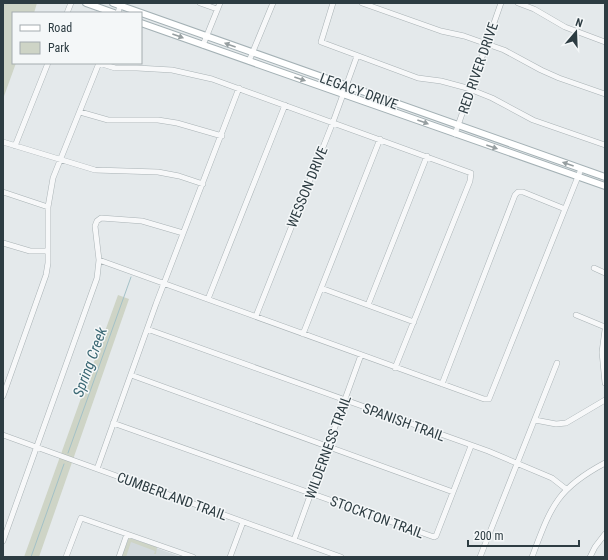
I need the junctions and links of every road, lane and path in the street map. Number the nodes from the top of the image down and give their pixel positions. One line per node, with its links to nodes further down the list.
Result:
1 (86, 3): 12 (main road)
2 (113, 3): 10 (main road, LEGACY DRIVE)
3 (200, 3): 11 (street)
4 (220, 3): 11 (street)
5 (273, 3): 21 (street)
6 (333, 3): 22 (street)
7 (362, 3): 19 (street)
8 (502, 3): 19 (street, RED RIVER DRIVE)
9 (518, 3): 18 (street)
10 (120, 5): 13 (street); 14 (main road, LEGACY DRIVE)
11 (217, 9): 17 (street)
12 (111, 12)
13 (118, 12)
14 (140, 12)
15 (142, 13): 17 (main road, LEGACY DRIVE)
16 (142, 22): 20 (main road, LEGACY DRIVE, one-way to 20)
17 (207, 36): 20 (street); 21 (main road, LEGACY DRIVE, one-way to 17)
18 (605, 42)
19 (487, 44): 29 (street, RED RIVER DRIVE); 31 (street)
20 (203, 45): 23 (main road, LEGACY DRIVE)
21 (252, 52): 23 (street); 27 (main road, LEGACY DRIVE)
22 (357, 56): 27 (street, WESSON DRIVE); 29 (street)
23 (249, 61): 30 (main road, LEGACY DRIVE, one-way to 30)
24 (48, 64): 41 (street)
25 (99, 64): 33 (street)
26 (102, 64): 28 (street)
27 (346, 86): 30 (street, WESSON DRIVE); 35 (main road, LEGACY DRIVE)
28 (239, 88): 32 (street); 37 (street)
29 (470, 90): 35 (street, RED RIVER DRIVE); 40 (street)
30 (343, 94): 34 (street, WESSON DRIVE); 36 (main road, LEGACY DRIVE, one-way to 36)
31 (605, 94)
32 (284, 105): 34 (street); 60 (street)
33 (80, 112): 37 (street); 43 (street)
34 (333, 122): 38 (street); 63 (street, WESSON DRIVE)
35 (458, 126): 36 (street, RED RIVER DRIVE); 44 (main road, LEGACY DRIVE, one-way to 35)
36 (455, 134): 45 (main road, LEGACY DRIVE, one-way to 45)
37 (222, 136): 47 (street)
38 (380, 139): 42 (street); 59 (street)
39 (3, 142): 41 (street)
40 (605, 145)
41 (15, 146): 43 (street)
42 (427, 156): 61 (street); 64 (street)
43 (60, 160): 47 (street); 50 (street)
44 (581, 169): 45 (street); 46 (main road, LEGACY DRIVE)
45 (578, 176): 48 (main road, LEGACY DRIVE); 51 (street)
46 (605, 177)
47 (203, 184): 52 (street)
48 (605, 186)
49 (3, 192): 50 (street)
50 (48, 207): 54 (street)
51 (566, 209): 73 (street); 73 (street)
52 (183, 234): 55 (street); 58 (street)
53 (3, 243): 54 (street)
54 (48, 251): 74 (street)
55 (99, 260): 58 (street); 82 (street)
56 (594, 268): 57 (street)
57 (605, 273)
58 (164, 283): 60 (street); 65 (street)
59 (322, 288): 61 (street); 67 (street)
60 (208, 299): 63 (street)
61 (368, 305): 64 (street)
62 (576, 315): 66 (street)
63 (256, 316): 67 (street)
64 (414, 322): 70 (street)
65 (147, 329): 71 (street); 76 (street, SPANISH TRAIL)
66 (605, 329): 72 (street)
67 (303, 334): 68 (street)
68 (361, 355): 70 (street); 76 (street, WILDERNESS TRAIL)
69 (557, 363): 77 (street)
70 (395, 368): 73 (street)
71 (131, 375): 78 (street); 81 (street)
72 (605, 383)
73 (442, 384)
74 (3, 396)
75 (605, 400): 77 (street)
76 (344, 401): 80 (street, SPANISH TRAIL); 81 (street, WILDERNESS TRAIL)
77 (534, 420): 84 (street)
78 (113, 423): 85 (street); 88 (street, STOCKTON TRAIL)
79 (3, 435): 82 (street, CUMBERLAND TRAIL)
80 (470, 446): 84 (street, SPANISH TRAIL); 87 (street, STOCKTON TRAIL)
81 (328, 447): 87 (street); 88 (street, WILDERNESS TRAIL)
82 (36, 448): 85 (street, CUMBERLAND TRAIL); 93 (street)
83 (605, 463): 86 (street)
84 (517, 464): 86 (street, SPANISH TRAIL); 99 (street)
85 (97, 469): 89 (street, CUMBERLAND TRAIL)
86 (566, 489): 100 (street)
87 (453, 492): 88 (street, STOCKTON TRAIL)
88 (311, 493): 92 (street, WILDERNESS TRAIL)
89 (243, 522): 92 (street, CUMBERLAND TRAIL); 97 (street)
90 (127, 534): 94 (street); 95 (street); 96 (street)
91 (604, 537): 101 (street)
92 (294, 540): 98 (street, CUMBERLAND TRAIL)
93 (3, 542)
94 (66, 557)
95 (119, 557)
96 (193, 557)
97 (230, 557)
98 (341, 557)
99 (480, 557)
100 (532, 557)
101 (590, 557)

